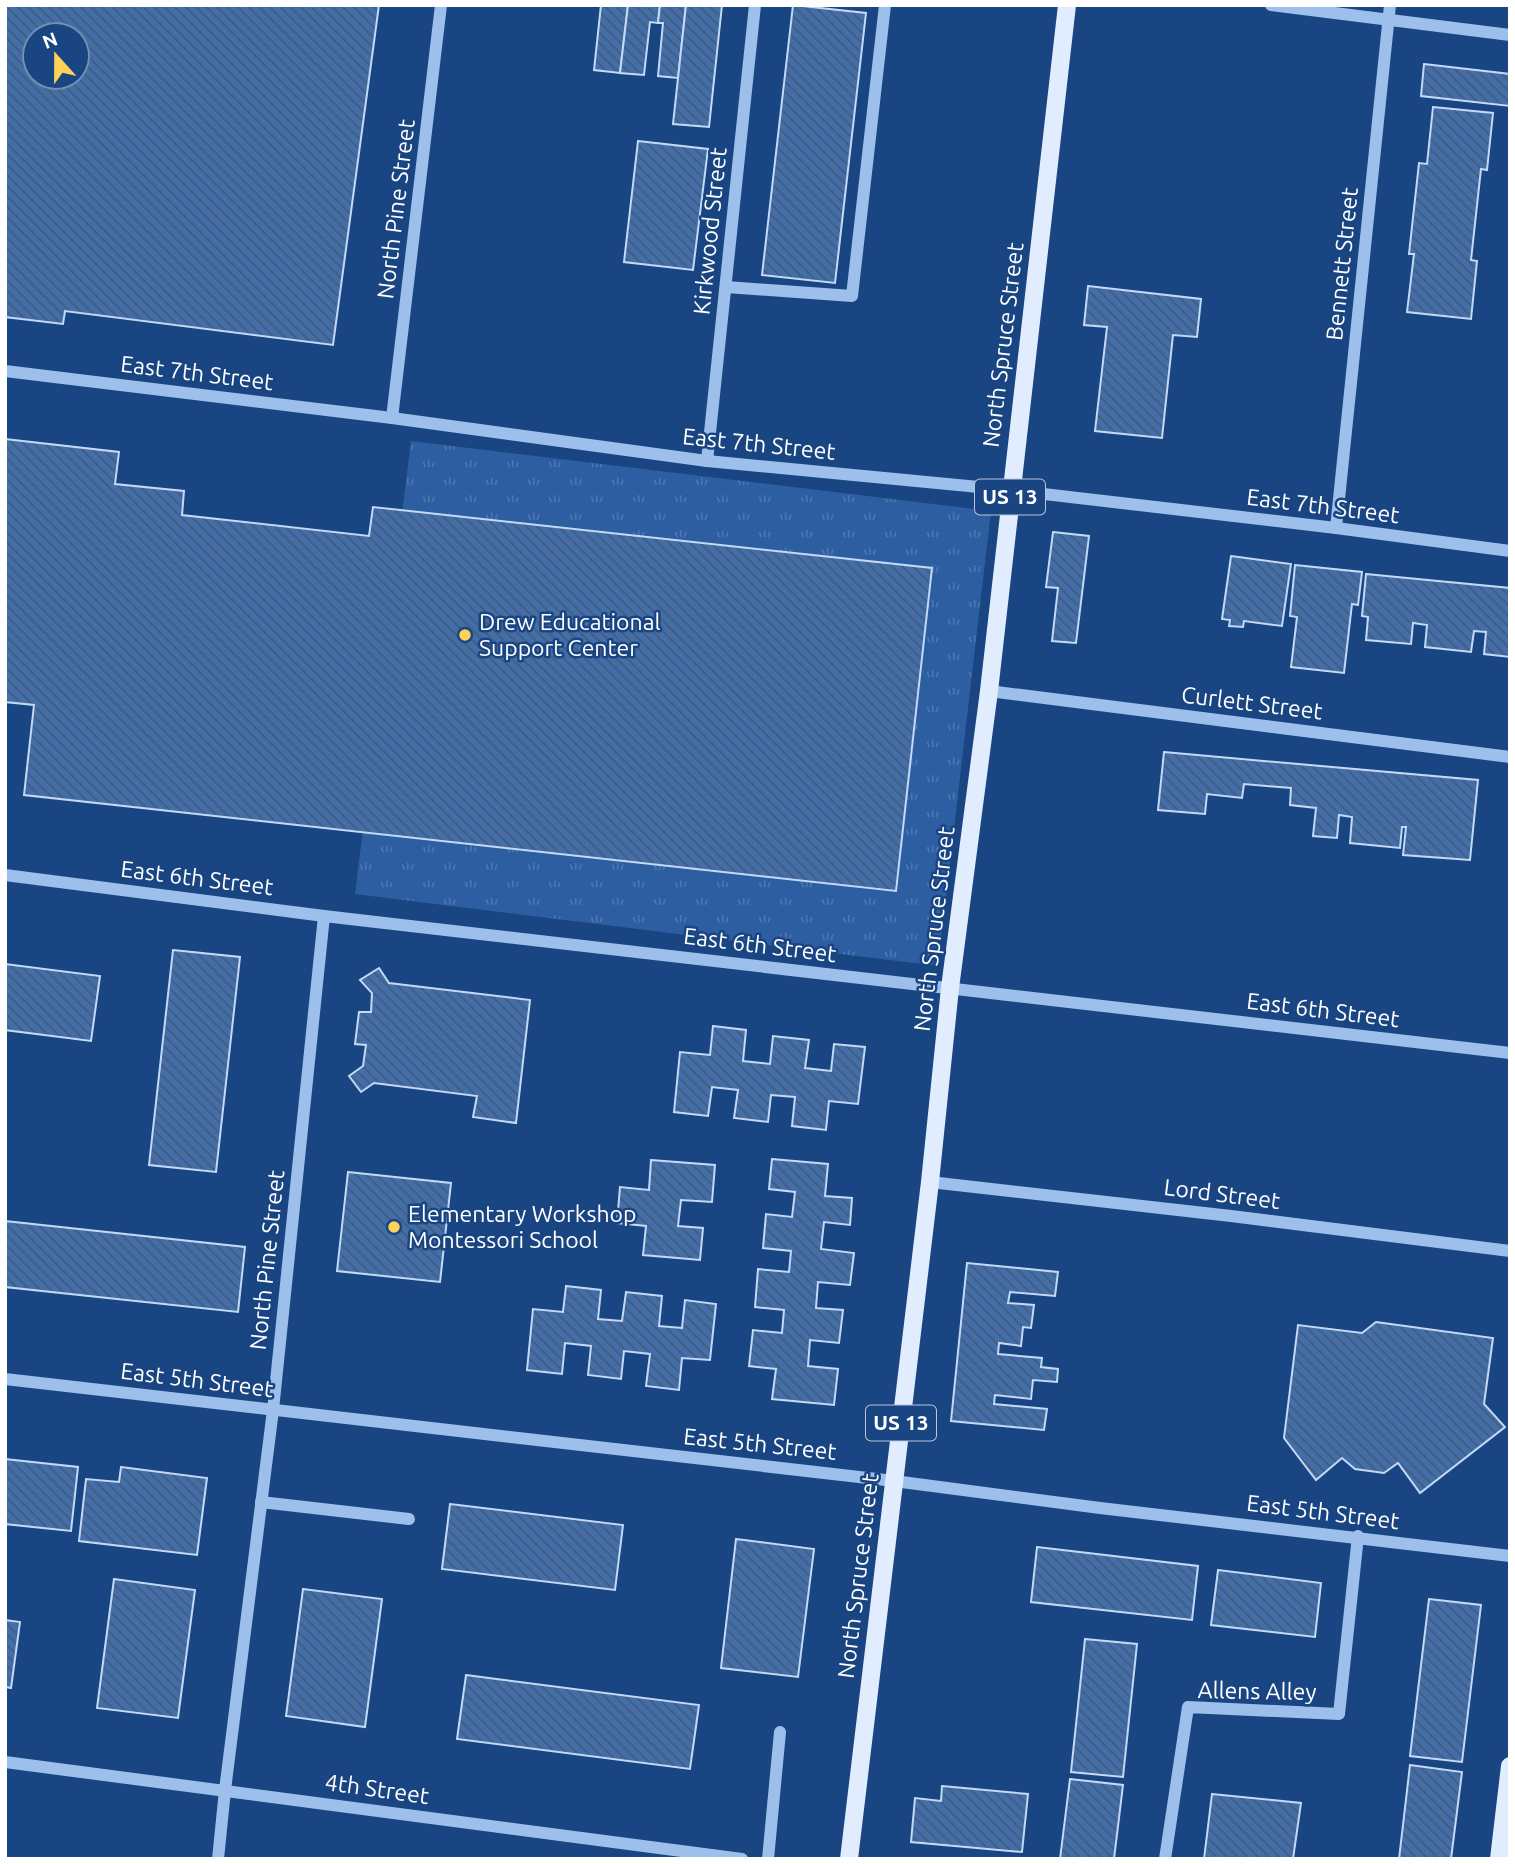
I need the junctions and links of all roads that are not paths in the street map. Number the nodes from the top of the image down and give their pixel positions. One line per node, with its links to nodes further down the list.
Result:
1 (441, 5): 11 (street, North Pine Street)
2 (755, 5): 9 (street, Kirkwood Street)
3 (885, 5): 9 (street)
4 (1067, 5): 13 (main road, North Spruce Street / US 13)
5 (1271, 5): 7 (street)
6 (1390, 5): 7 (street, Bennett Street)
7 (1388, 21): 8 (street); 14 (street, Bennett Street)
8 (1510, 35)
9 (726, 287): 12 (street, Kirkwood Street)
10 (5, 371): 11 (street, East 7th Street)
11 (392, 418): 12 (street, East 7th Street)
12 (707, 461): 13 (street, East 7th Street)
13 (1010, 490): 14 (street, East 7th Street); 16 (main road, North Spruce Street / US 13)
14 (1336, 528): 15 (street, East 7th Street)
15 (1510, 551)
16 (989, 691): 17 (street, Curlett Street); 20 (main road, North Spruce Street / US 13)
17 (1510, 757)
18 (5, 875): 19 (street, East 6th Street)
19 (324, 916): 20 (street, East 6th Street); 25 (street, North Pine Street)
20 (950, 988): 21 (street, East 6th Street); 22 (main road, North Spruce Street / US 13)
21 (1510, 1053)
22 (930, 1182): 23 (street, Lord Street); 26 (main road, North Spruce Street / US 13)
23 (1510, 1251)
24 (5, 1379): 25 (street, East 5th Street)
25 (273, 1410): 26 (street, East 5th Street); 27 (street, North Pine Street)
26 (894, 1480): 29 (street, East 5th Street); 38 (main road, North Spruce Street / US 13)
27 (261, 1502): 28 (street); 34 (street, North Pine Street)
28 (409, 1519)
29 (1358, 1536): 30 (street, East 5th Street); 39 (street, Allens Alley)
30 (1510, 1556)
31 (780, 1732): 37 (street)
32 (5, 1762): 34 (street, 4th Street)
33 (1510, 1766): 40 (main road)
34 (225, 1790): 35 (street, North Pine Street); 36 (street, 4th Street)
35 (218, 1859)
36 (742, 1859)
37 (768, 1859)
38 (849, 1859)
39 (1166, 1859)
40 (1499, 1859)

